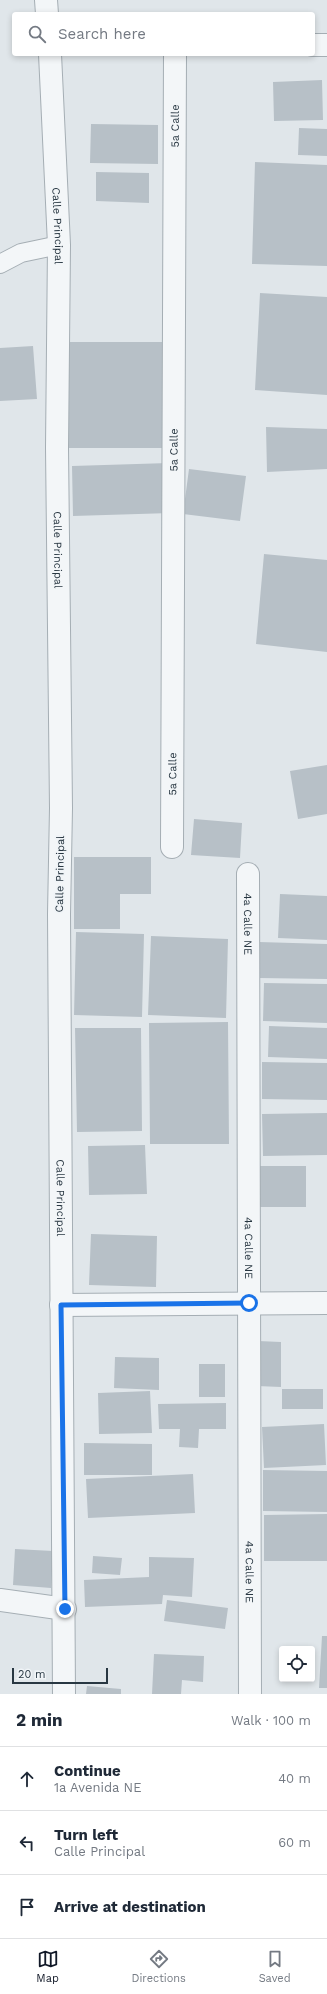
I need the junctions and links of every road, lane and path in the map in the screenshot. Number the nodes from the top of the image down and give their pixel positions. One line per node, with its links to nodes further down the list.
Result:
1 (46, 0): 2 (street)
2 (48, 12)
3 (315, 45): 4 (street)
4 (327, 45)
5 (50, 56): 7 (street, Calle Principal)
6 (175, 56): 9 (street, 5a Calle)
7 (59, 245): 8 (lane); 13 (street, Calle Principal)
8 (0, 264)
9 (172, 847)
10 (248, 874): 11 (street, 4a Calle NE)
11 (249, 1303): 12 (street); 13 (street); 17 (street, 4a Calle NE)
12 (327, 1303)
13 (61, 1305): 15 (street, Calle Principal)
14 (0, 1600): 15 (street)
15 (65, 1609): 16 (street, Calle Principal)
16 (64, 1694)
17 (250, 1694)

